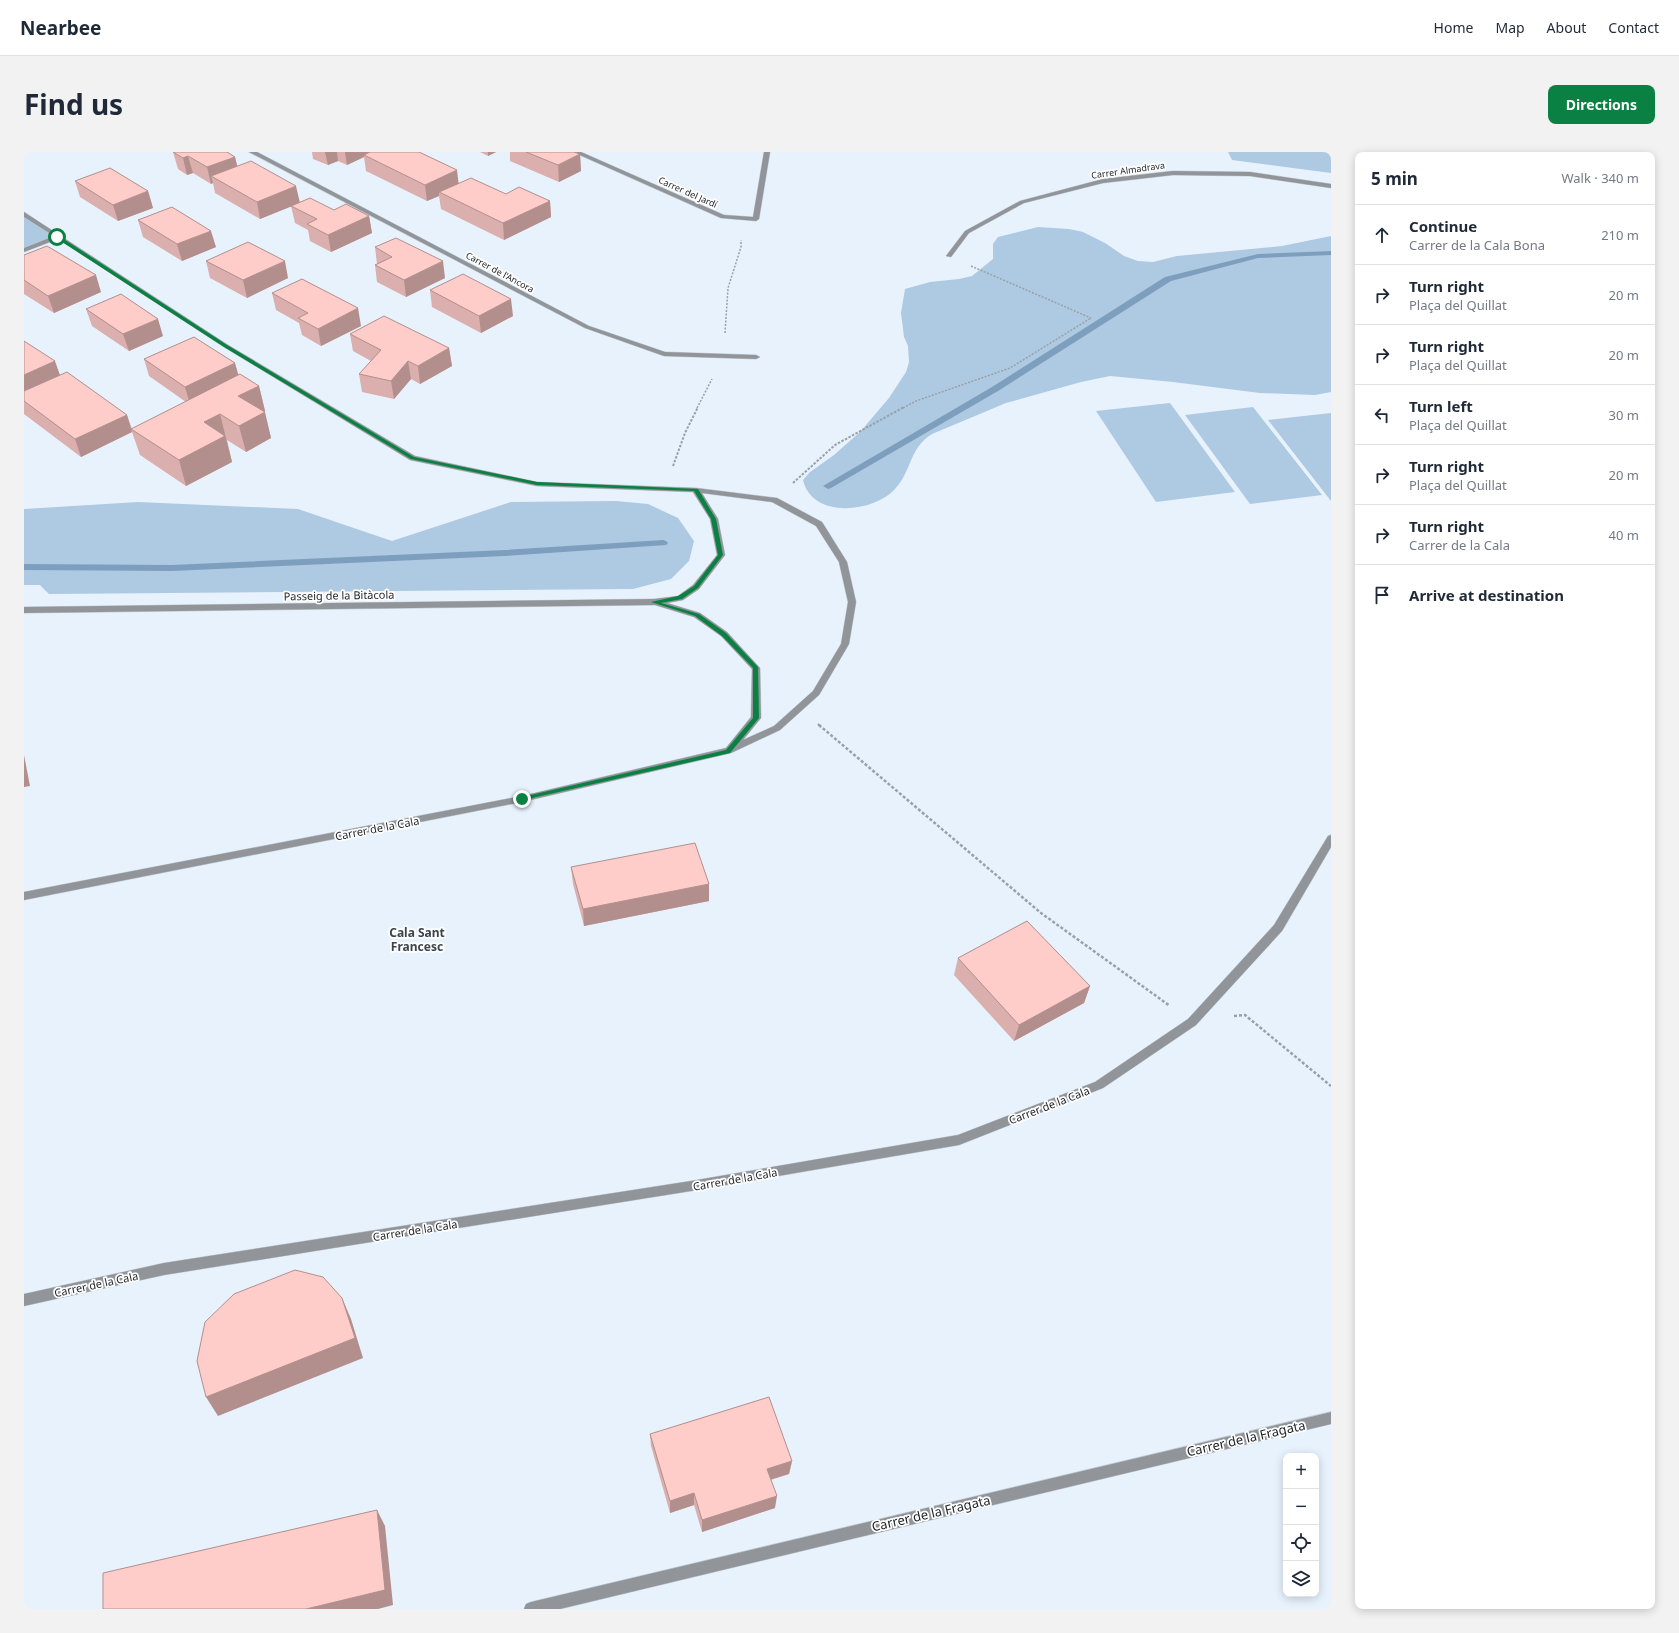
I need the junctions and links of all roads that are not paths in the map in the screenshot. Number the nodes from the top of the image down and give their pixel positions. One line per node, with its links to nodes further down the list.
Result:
1 (252, 152): 9 (street, Carrer de l'Ancora)
2 (576, 152): 3 (street, Carrer del Jardí)
3 (767, 152)
4 (1331, 186): 8 (street, Carrer Almadrava)
5 (24, 214): 6 (street)
6 (57, 237): 7 (street); 10 (street)
7 (24, 250)
8 (949, 256)
9 (756, 357)
10 (696, 490): 11 (street); 13 (street, Carrer de la Cala)
11 (654, 602): 12 (street, Passeig de la Bitàcola); 13 (street)
12 (24, 610)
13 (728, 751): 15 (street, Carrer de la Cala)
14 (1331, 839): 16 (street, Carrer de la Cala)
15 (24, 896)
16 (24, 1300)
17 (1331, 1418): 18 (street, Carrer de la Fragata)
18 (531, 1609)

